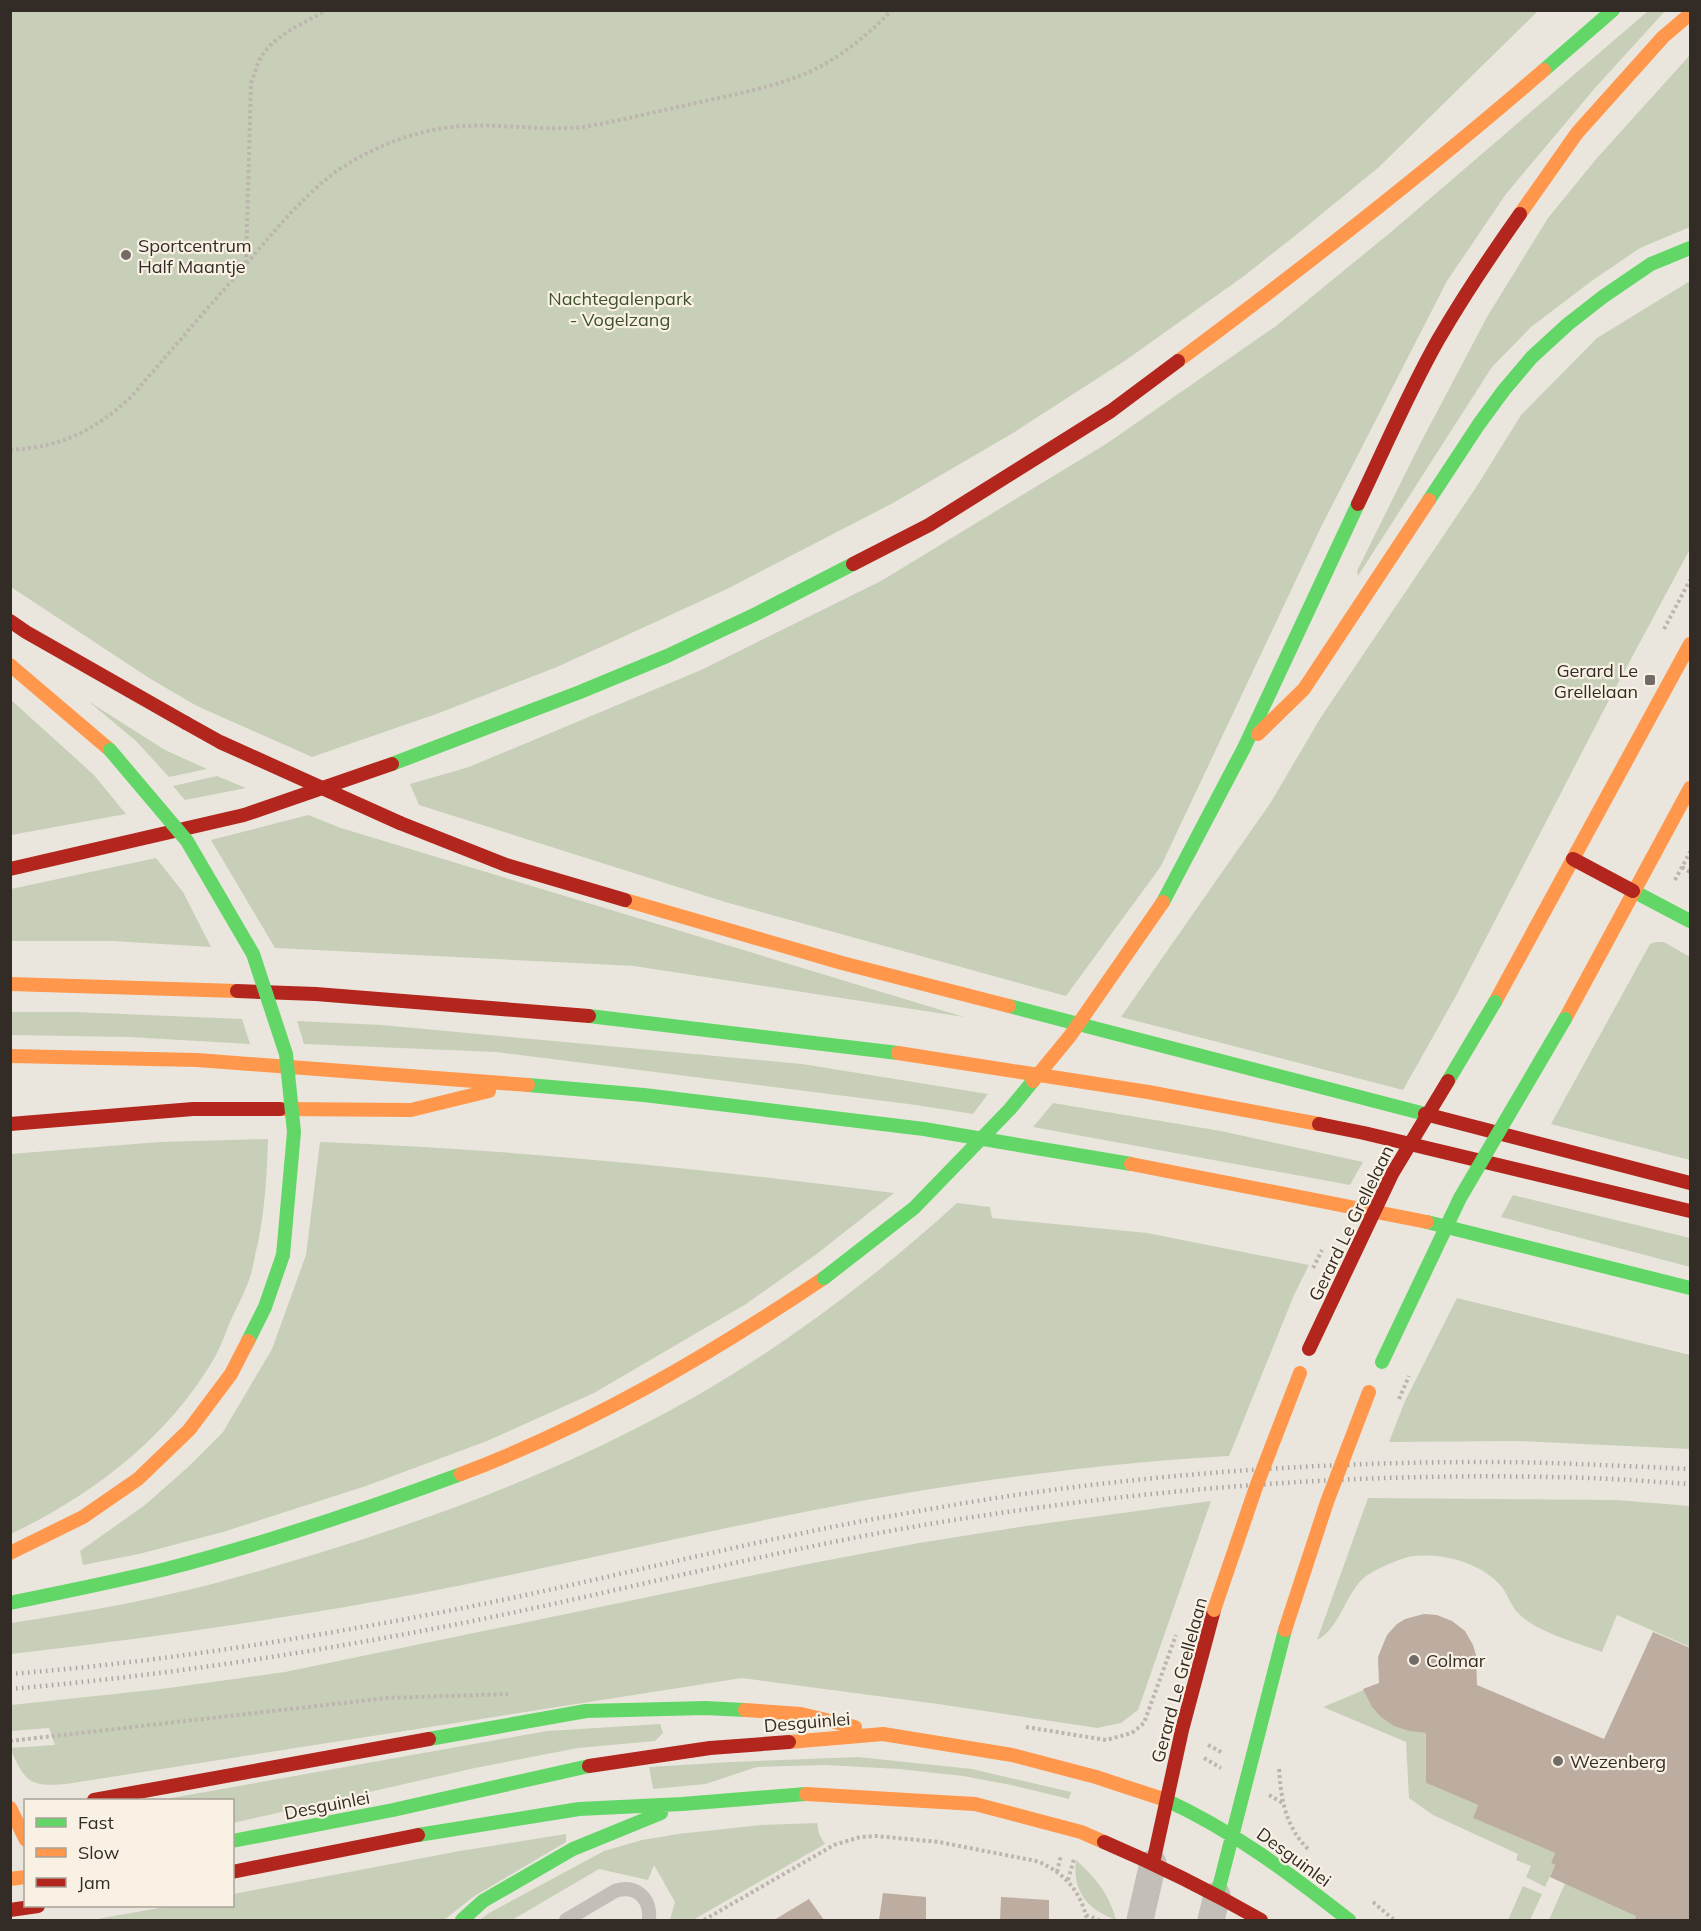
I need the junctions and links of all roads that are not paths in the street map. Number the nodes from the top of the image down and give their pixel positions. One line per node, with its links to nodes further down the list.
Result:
1 (1613, 10): 10 (main road)
2 (1690, 14): 7 (main road)
3 (1690, 248): 7 (main road)
4 (10, 621): 17 (main road, bridge)
5 (1690, 644): 9 (main road, Gerard Le Grellelaan)
6 (10, 665): 20 (main road, bridge)
7 (1244, 748): 21 (main road, bridge)
8 (1690, 788): 11 (main road)
9 (1573, 859): 11 (main road); 24 (main road, Gerard Le Grellelaan, bridge)
10 (10, 869)
11 (1633, 891): 12 (main road); 27 (main road, bridge)
12 (1690, 921)
13 (10, 984): 18 (main road)
14 (10, 1056): 15 (main road)
15 (517, 1084): 16 (main road); 19 (main road)
16 (10, 1124)
17 (1690, 1183)
18 (1690, 1211)
19 (1690, 1288)
20 (10, 1553)
21 (10, 1603)
22 (884, 1734): 23 (main road); 24 (main road, Desguinlei); 29 (main road, Desguinlei)
23 (100, 1799)
24 (1167, 1800): 27 (main road, Desguinlei); 30 (main road, Gerard Le Grellelaan)
25 (682, 1804): 30 (main road); 31 (main road); 35 (main road)
26 (15, 1813): 28 (main road)
27 (1232, 1834): 33 (main road); 40 (main road, Desguinlei)
28 (24, 1835)
29 (234, 1841)
30 (1153, 1863): 33 (main road); 38 (street)
31 (234, 1872)
32 (28, 1907): 34 (main road)
33 (1214, 1908): 39 (main road)
34 (13, 1910)
35 (462, 1920)
36 (566, 1920): 37 (lane)
37 (649, 1920)
38 (1140, 1920)
39 (1261, 1920)
40 (1349, 1920)

